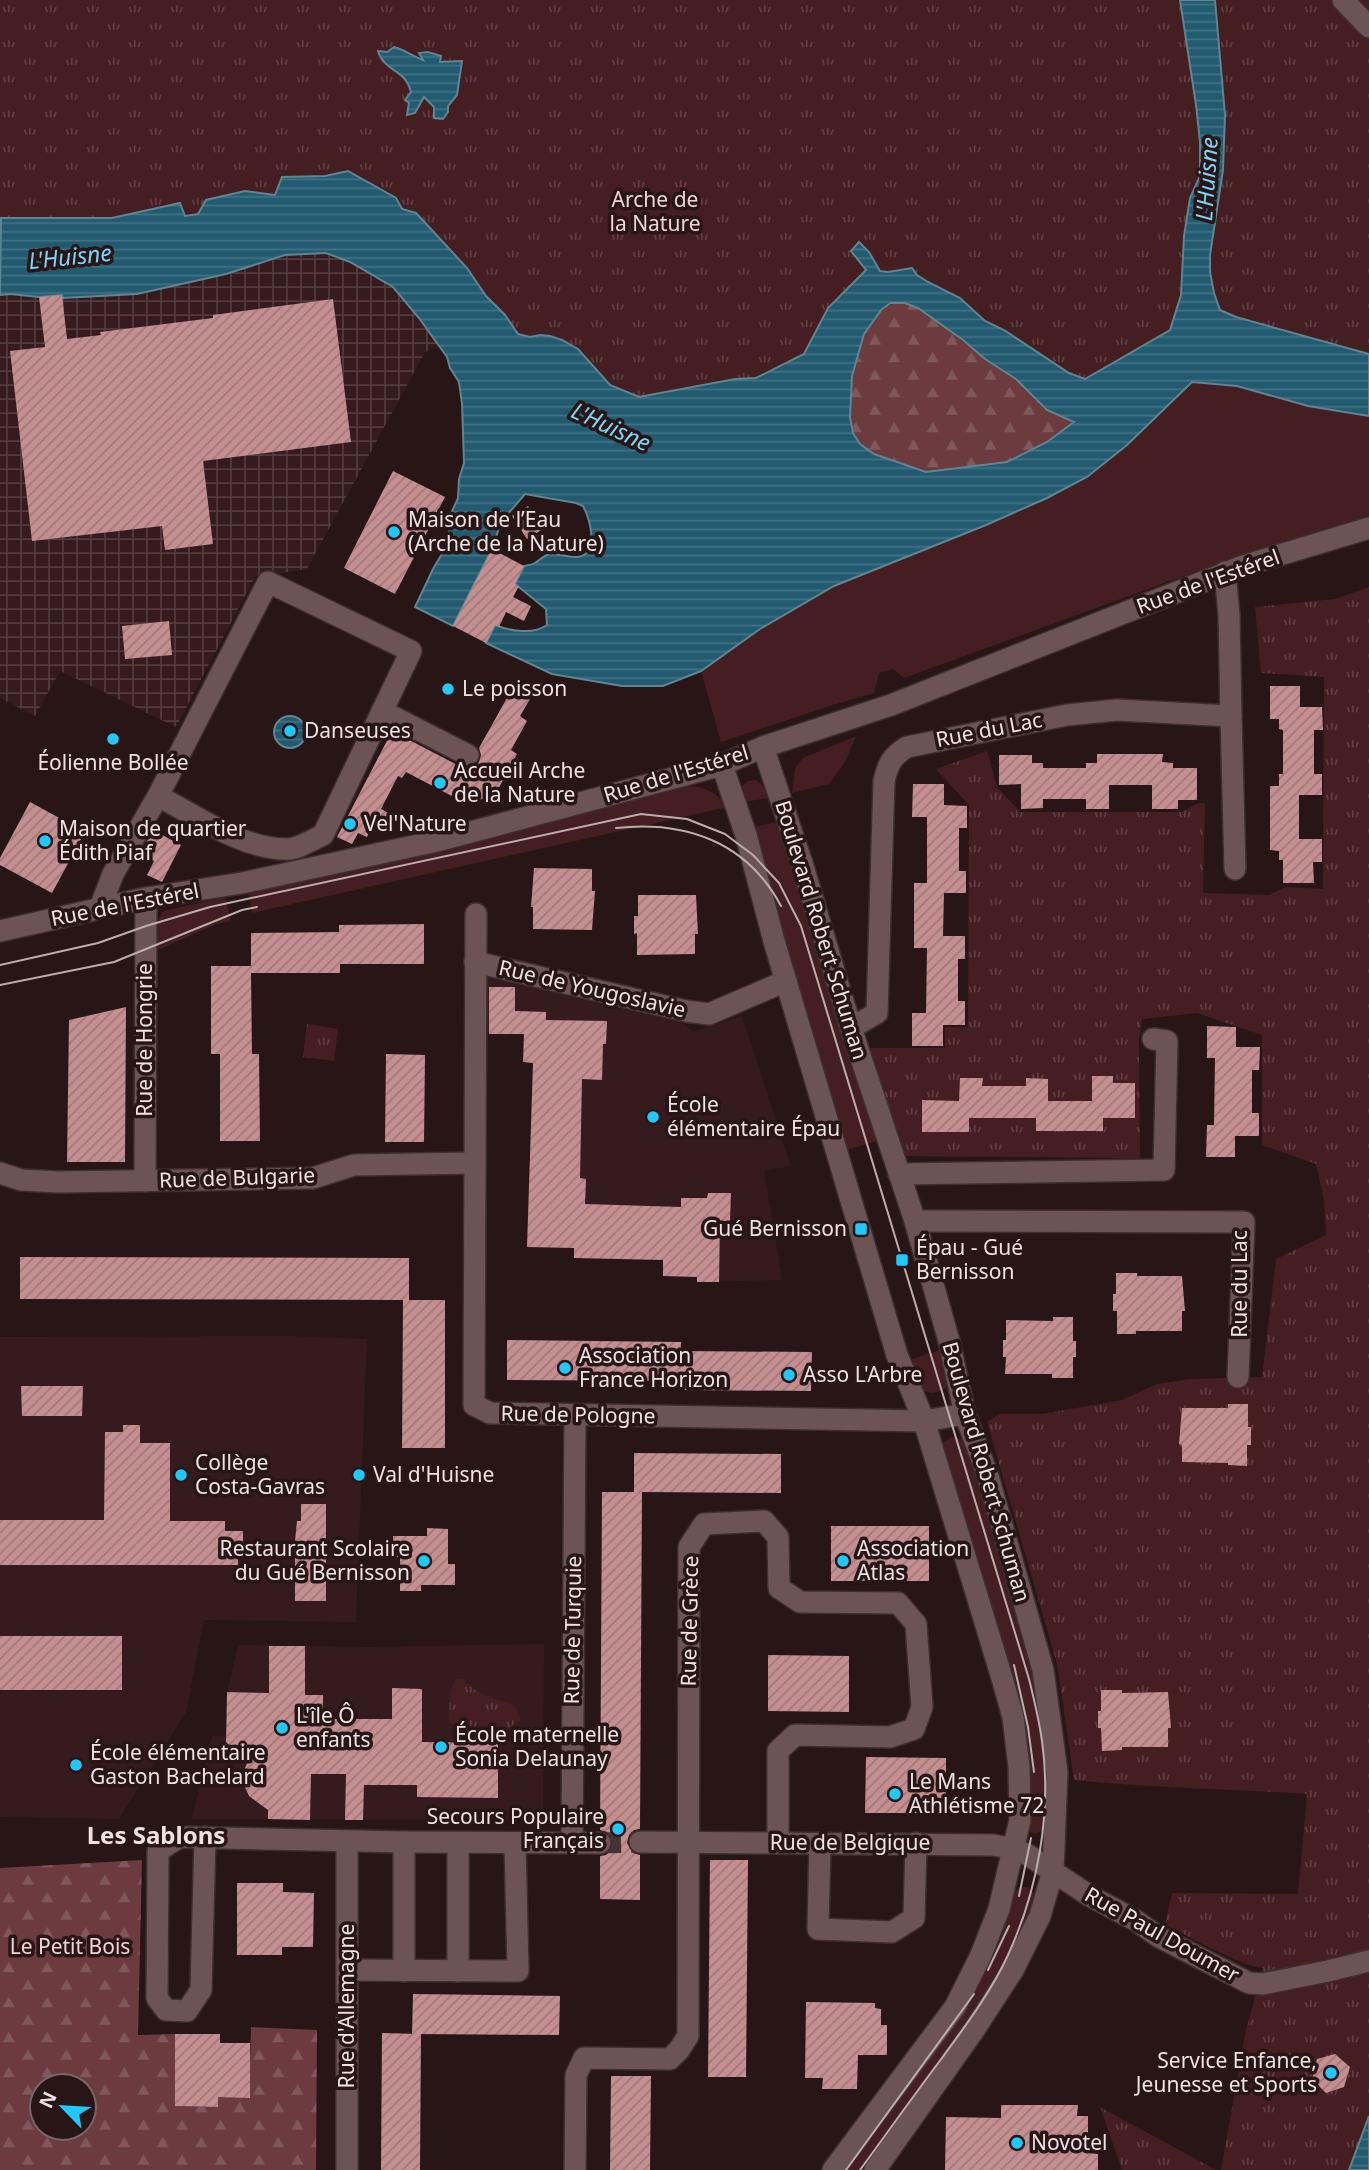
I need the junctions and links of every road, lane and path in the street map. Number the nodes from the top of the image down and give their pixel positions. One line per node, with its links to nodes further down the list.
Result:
1 (1343, 0): 2 (street); 3 (street)
2 (1369, 7)
3 (1369, 27)
4 (1369, 528): 5 (street, Rue de l'Estérel)
5 (1225, 572): 7 (street); 8 (street, Rue de l'Estérel)
6 (382, 711): 9 (street); 11 (street); 11 (street)
7 (1231, 716): 12 (street); 19 (street, Rue du Lac)
8 (763, 747): 10 (street, Rue de l'Estérel); 19 (street, Boulevard Robert Schuman)
9 (468, 755)
10 (722, 765): 13 (street, Rue de l'Estérel); 18 (street, Boulevard Robert Schuman)
11 (158, 796): 14 (street)
12 (1236, 869)
13 (146, 898): 14 (street, Rue de l'Estérel); 24 (street, Rue de Hongrie)
14 (100, 908): 16 (street, Rue de l'Estérel)
15 (476, 914): 17 (street, Rue de Pologne)
16 (0, 931)
17 (475, 962): 18 (street, Rue de Yougoslavie); 21 (street, Rue de Pologne)
18 (786, 981): 29 (street, Boulevard Robert Schuman)
19 (851, 1028): 23 (street, Boulevard Robert Schuman)
20 (1153, 1039): 23 (street)
21 (475, 1163): 24 (street, Rue de Bulgarie); 28 (street, Rue de Pologne)
22 (0, 1172): 24 (street, Rue de Bulgarie)
23 (899, 1174): 25 (street, Boulevard Robert Schuman)
24 (145, 1181)
25 (915, 1221): 26 (street, Rue du Lac); 27 (street, Boulevard Robert Schuman)
26 (1238, 1377)
27 (965, 1414): 29 (street, Rue de Pologne); 43 (street, Boulevard Robert Schuman)
28 (575, 1416): 29 (street, Rue de Pologne); 38 (street, Rue de Turquie)
29 (923, 1421): 42 (street, Boulevard Robert Schuman)
30 (205, 1837): 30 (street); 31 (street)
31 (347, 1841): 35 (street); 45 (street, Rue d'Allemagne)
32 (688, 1841): 33 (street, Rue de Belgique); 34 (street, Rue de Belgique); 34 (street, Rue de Grèce); 49 (street)
33 (640, 1842)
34 (778, 1842): 40 (street, Rue de Belgique)
35 (404, 1843): 36 (street); 46 (street)
36 (458, 1843): 37 (street); 47 (street)
37 (515, 1843): 38 (street); 47 (street)
38 (572, 1843): 39 (street)
39 (600, 1843)
40 (820, 1843): 41 (street, Rue de Belgique); 41 (street)
41 (916, 1843): 42 (street, Rue de Belgique)
42 (1014, 1849): 43 (street, Rue de Belgique); 50 (street, Boulevard Robert Schuman)
43 (1053, 1871): 44 (street, Rue Paul Doumer); 51 (street, Boulevard Robert Schuman)
44 (1369, 1961)
45 (348, 1970): 46 (street); 48 (street, Rue d'Allemagne)
46 (404, 1971): 47 (street)
47 (458, 1971)
48 (347, 2170)
49 (575, 2170)
50 (833, 2170)
51 (874, 2170)

